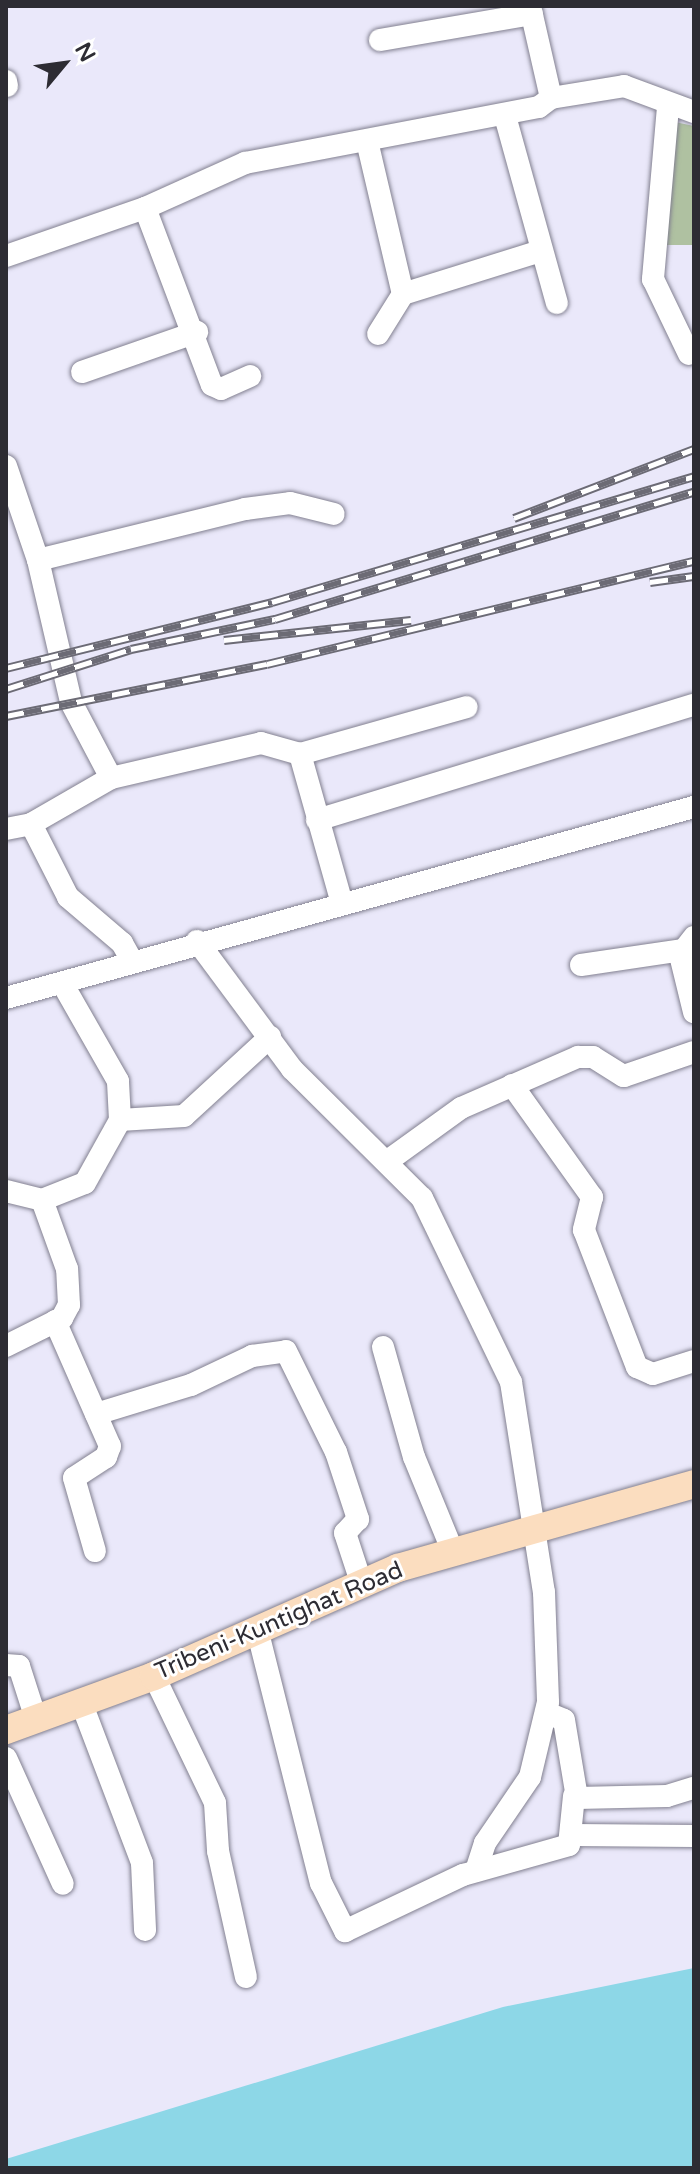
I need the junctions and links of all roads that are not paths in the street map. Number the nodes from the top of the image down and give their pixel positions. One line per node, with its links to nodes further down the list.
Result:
1 (531, 10): 2 (street); 3 (street)
2 (380, 40)
3 (551, 98): 4 (street); 6 (street)
4 (668, 107): 5 (street); 15 (street)
5 (694, 112)
6 (505, 116): 7 (street); 9 (street)
7 (367, 141): 8 (street); 11 (street)
8 (145, 208): 10 (street); 13 (street)
9 (540, 251): 11 (street); 12 (street)
10 (6, 256)
11 (403, 294): 14 (street)
12 (557, 303)
13 (197, 332): 16 (street); 17 (street)
14 (378, 334)
15 (689, 354)
16 (82, 372)
17 (250, 376)
18 (6, 466): 19 (street)
19 (13, 505): 21 (street)
20 (334, 514): 21 (street)
21 (38, 560): 25 (street)
22 (694, 705): 27 (street)
23 (467, 707): 24 (street)
24 (300, 754): 25 (street); 27 (street)
25 (111, 778): 28 (street)
26 (694, 807): 30 (street)
27 (317, 820): 30 (street)
28 (31, 824): 29 (street); 33 (street)
29 (6, 829)
30 (341, 900): 31 (street)
31 (197, 941): 33 (street); 38 (street)
32 (688, 943): 34 (street); 37 (street)
33 (132, 961): 35 (street)
34 (581, 965)
35 (62, 983): 36 (street); 41 (street)
36 (6, 998)
37 (694, 1012)
38 (270, 1037): 41 (street); 42 (street)
39 (694, 1052): 40 (street)
40 (512, 1085): 42 (street); 48 (street)
41 (120, 1120): 44 (street)
42 (389, 1160): 51 (street)
43 (6, 1191): 44 (street)
44 (42, 1200): 45 (street)
45 (55, 1321): 46 (street); 49 (street)
46 (6, 1346)
47 (383, 1347): 53 (street)
48 (694, 1361)
49 (96, 1414): 52 (street); 54 (street)
50 (694, 1484): 51 (main road, Tribeni-Kuntighat Road)
51 (533, 1529): 53 (main road, Tribeni-Kuntighat Road); 59 (street)
52 (95, 1551)
53 (453, 1552): 54 (main road, Tribeni-Kuntighat Road)
54 (361, 1582): 55 (main road, Tribeni-Kuntighat Road)
55 (257, 1629): 57 (main road, Tribeni-Kuntighat Road); 67 (street)
56 (6, 1665): 60 (street)
57 (154, 1676): 58 (main road, Tribeni-Kuntighat Road); 70 (street)
58 (81, 1702): 60 (main road, Tribeni-Kuntighat Road); 69 (street)
59 (547, 1713): 64 (street); 67 (street)
60 (36, 1719): 61 (main road, Tribeni-Kuntighat Road)
61 (6, 1730)
62 (6, 1758): 68 (street)
63 (694, 1788): 64 (street)
64 (574, 1796): 65 (street)
65 (573, 1835): 66 (street); 67 (street)
66 (694, 1836)
67 (476, 1871)
68 (63, 1884)
69 (145, 1930)
70 (246, 1977)

